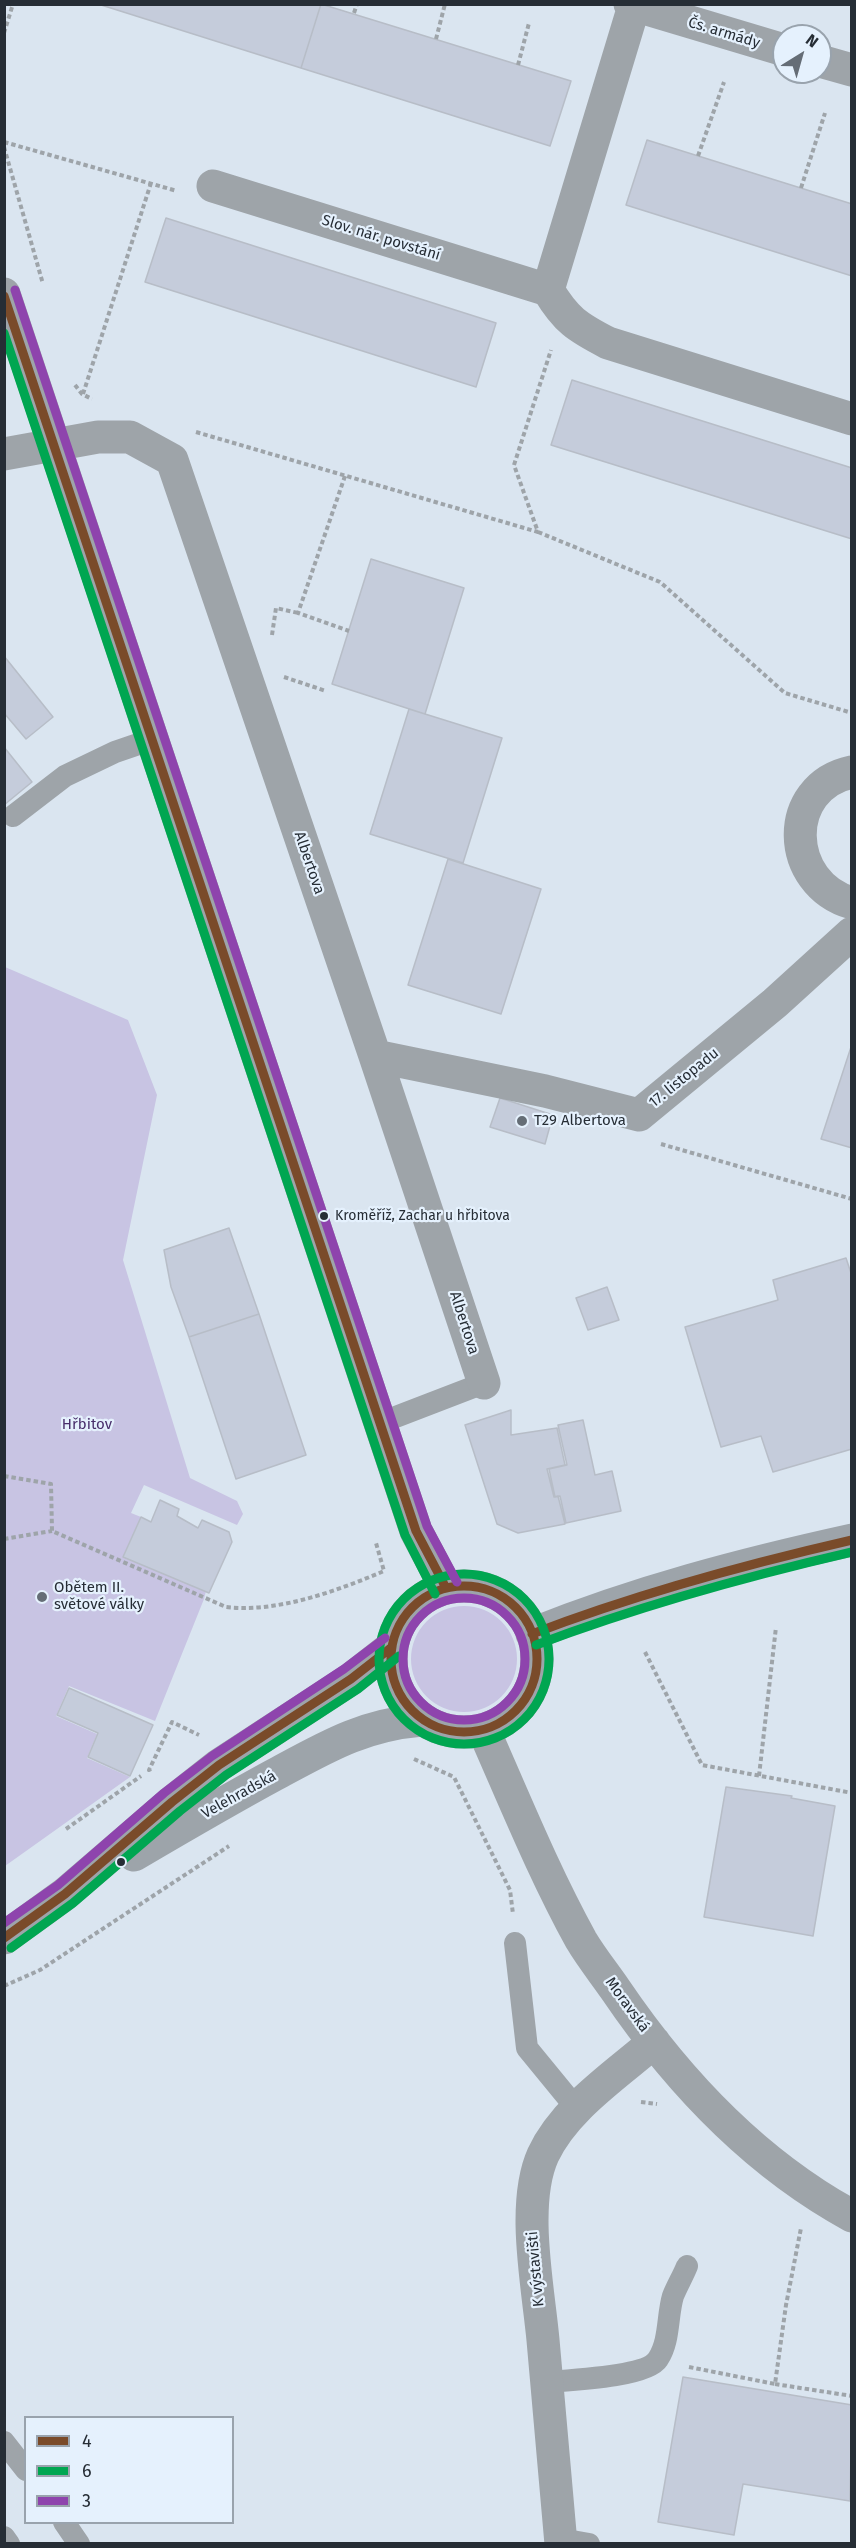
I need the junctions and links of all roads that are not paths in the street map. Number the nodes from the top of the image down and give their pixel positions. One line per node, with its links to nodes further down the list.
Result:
1 (632, 5): 2 (street, Čs. armády); 6 (street)
2 (772, 46)
3 (832, 64): 4 (street)
4 (852, 70)
5 (199, 189): 6 (street, Slov. nár. povstání)
6 (548, 290): 8 (street)
7 (4, 294): 9 (street)
8 (852, 419)
9 (56, 445): 10 (street, Albertova); 11 (street); 16 (street, Albertova)
10 (4, 454)
11 (153, 739): 13 (lane); 18 (street)
12 (852, 772): 14 (street)
13 (13, 816)
14 (852, 903)
15 (852, 933): 16 (street, 17. listopadu)
16 (375, 1056): 17 (street, Albertova)
17 (484, 1383): 18 (lane)
18 (380, 1423): 20 (street)
19 (852, 1540): 21 (main road)
20 (446, 1588): 21 (main road, Velehradská); 22 (main road, Velehradská)
21 (532, 1634): 24 (main road, Velehradská)
22 (392, 1647): 23 (main road, Velehradská); 25 (main road, Velehradská)
23 (423, 1720): 24 (main road, Velehradská); 25 (main road, Velehradská)
24 (484, 1731): 28 (street, Moravská)
25 (65, 1894): 26 (main road, Velehradská)
26 (4, 1938)
27 (516, 1943): 29 (lane)
28 (654, 2042): 29 (street, K výstavišti); 30 (street, Moravská)
29 (577, 2109): 32 (street, K výstavišti)
30 (852, 2217)
31 (687, 2266): 32 (lane)
32 (546, 2382): 37 (street, K výstavišti)
33 (4, 2442): 34 (lane)
34 (24, 2467)
35 (65, 2524): 39 (lane)
36 (4, 2537): 38 (lane)
37 (570, 2542)
38 (9, 2544)
39 (79, 2544)

